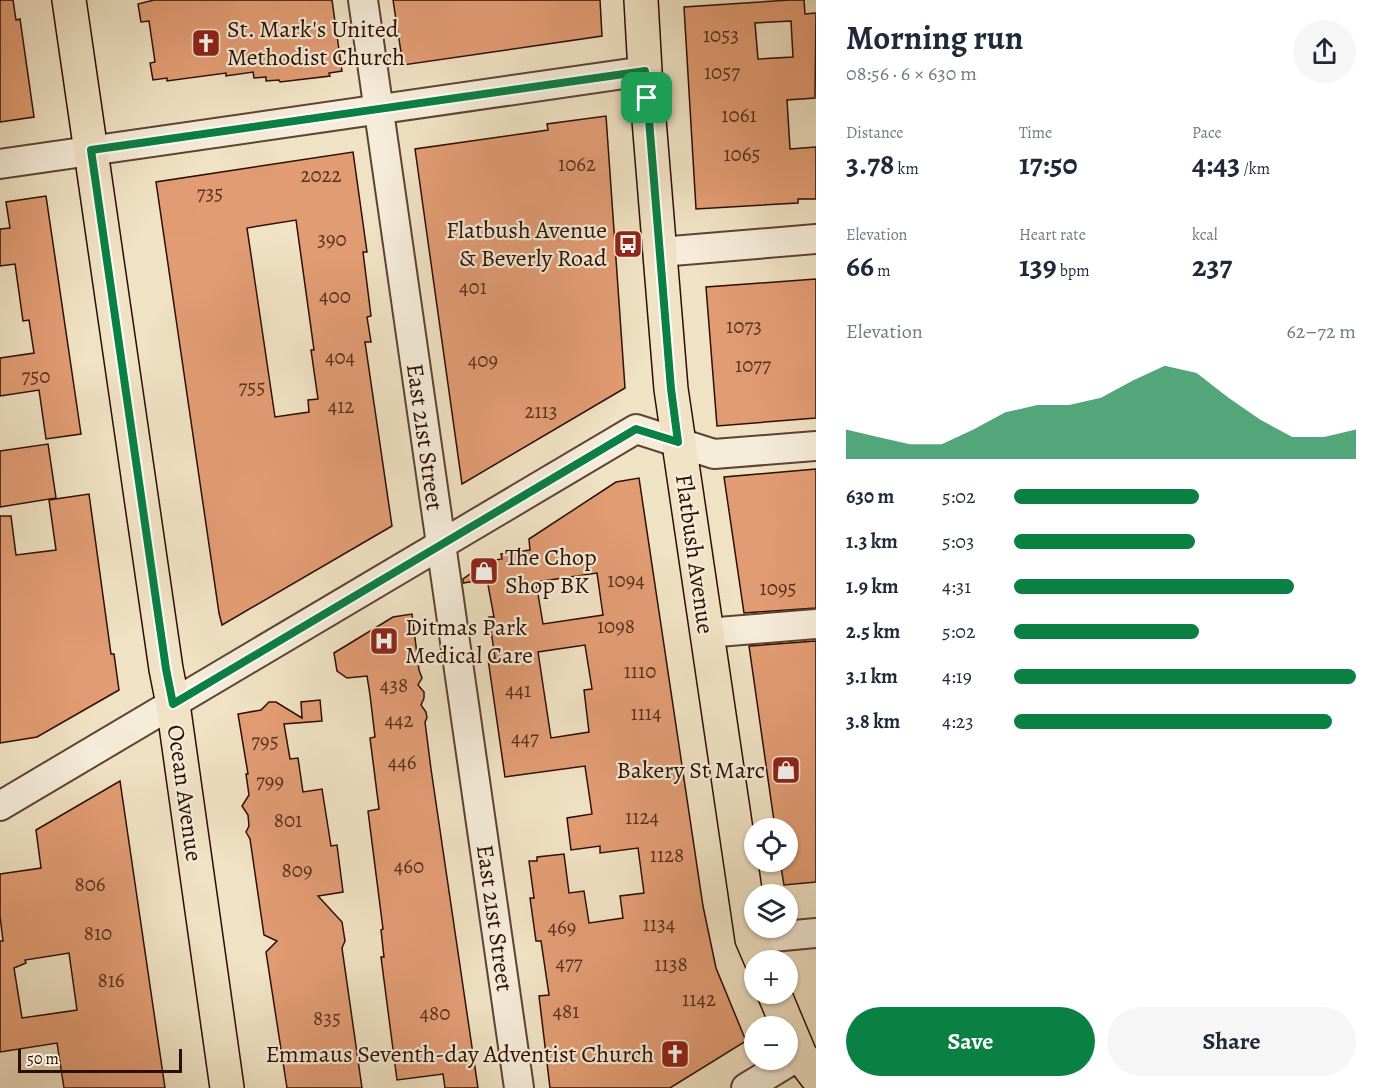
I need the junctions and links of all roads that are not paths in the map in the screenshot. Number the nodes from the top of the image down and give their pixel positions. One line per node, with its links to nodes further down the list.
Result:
1 (69, 0): 6 (main road, Ocean Avenue)
2 (363, 0): 5 (street, East 21st Street)
3 (642, 0): 4 (main road, Flatbush Avenue)
4 (645, 71): 5 (street); 9 (main road, Flatbush Avenue)
5 (379, 109): 6 (street); 12 (street, East 21st Street)
6 (91, 150): 7 (street); 15 (main road, Ocean Avenue)
7 (0, 164)
8 (816, 239): 9 (street)
9 (660, 252): 10 (main road, Flatbush Avenue)
10 (678, 442): 11 (street); 12 (street); 14 (main road, Flatbush Avenue)
11 (816, 446)
12 (442, 545): 15 (street); 22 (street, East 21st Street)
13 (816, 624): 14 (street)
14 (706, 633): 18 (main road, Flatbush Avenue)
15 (173, 704): 16 (street); 21 (main road, Ocean Avenue)
16 (0, 806)
17 (816, 933): 18 (street)
18 (756, 950)
19 (779, 1004): 20 (main road)
20 (808, 1065): 23 (street)
21 (227, 1088)
22 (519, 1088)
23 (746, 1088)

